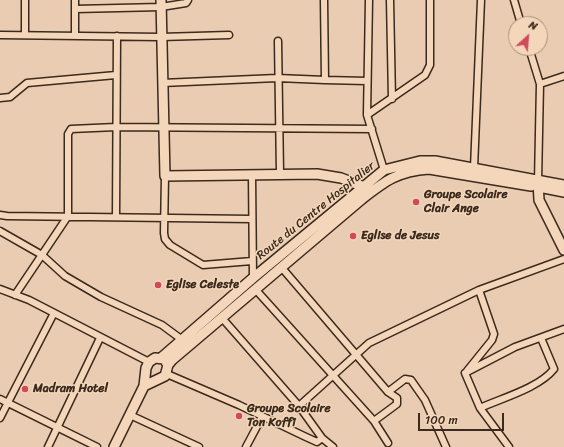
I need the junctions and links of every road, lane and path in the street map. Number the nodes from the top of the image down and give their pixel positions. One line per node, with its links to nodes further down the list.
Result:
1 (25, 0): 17 (street)
2 (75, 0): 13 (street)
3 (116, 0): 12 (street)
4 (188, 0): 11 (street)
5 (324, 0): 26 (street)
6 (369, 0): 27 (street)
7 (390, 0): 31 (street)
8 (430, 0): 31 (street)
9 (481, 0): 37 (street)
10 (514, 0): 14 (street)
11 (161, 4): 12 (street); 20 (street)
12 (115, 8): 13 (street)
13 (75, 9): 15 (street)
14 (519, 16)
15 (75, 34): 17 (street); 19 (street)
16 (0, 35): 17 (street)
17 (25, 35)
18 (229, 35): 20 (street)
19 (117, 36): 20 (street); 23 (street)
20 (161, 37): 28 (street)
21 (278, 41): 25 (street)
22 (531, 56): 29 (street)
23 (116, 75): 30 (street); 33 (street)
24 (564, 76): 29 (street)
25 (277, 78): 26 (street); 28 (street); 35 (street)
26 (325, 80): 27 (street)
27 (367, 82): 32 (street)
28 (162, 83): 34 (street)
29 (540, 84): 42 (street)
30 (0, 98)
31 (392, 99): 32 (street)
32 (367, 115): 36 (street)
33 (116, 128): 34 (street); 48 (street); 49 (street)
34 (163, 128): 35 (street); 41 (street)
35 (279, 129): 36 (street); 39 (street)
36 (372, 129): 38 (street)
37 (474, 168): 38 (street, Route du Centre Hospitalier); 42 (street, Route du Centre Hospitalier)
38 (384, 170): 44 (street, Route du Centre Hospitalier)
39 (280, 174): 40 (street); 44 (street)
40 (252, 175): 41 (street); 51 (street)
41 (165, 176): 50 (street)
42 (538, 185): 43 (street, Route du Centre Hospitalier); 45 (street, Route du Centre Hospitalier); 46 (street, Route du Centre Hospitalier); 53 (street)
43 (564, 185)
44 (364, 186): 45 (street); 58 (street, Route du Centre Hospitalier)
45 (373, 190): 57 (street, Route du Centre Hospitalier)
46 (564, 192)
47 (0, 215): 48 (street)
48 (68, 216): 49 (street); 54 (street)
49 (116, 217): 50 (street)
50 (165, 218): 51 (street); 56 (street)
51 (252, 220): 56 (street)
52 (0, 231): 54 (street)
53 (564, 250)
54 (42, 255): 62 (street); 68 (street)
55 (564, 259): 61 (street)
56 (252, 261): 58 (street)
57 (282, 268): 60 (street, Route du Centre Hospitalier); 69 (street)
58 (253, 278): 68 (street, Route du Centre Hospitalier)
59 (0, 289): 62 (street)
60 (256, 290): 64 (street, Route du Centre Hospitalier); 75 (street)
61 (478, 290): 69 (street); 74 (street)
62 (15, 295): 63 (street)
63 (54, 313): 66 (street); 80 (street)
64 (222, 318): 72 (street, Route du Centre Hospitalier); 81 (street)
65 (564, 329): 67 (street)
66 (100, 338): 71 (street); 87 (street)
67 (542, 338): 74 (street); 82 (street)
68 (181, 340): 70 (street, Route du Centre Hospitalier)
69 (355, 354): 75 (street); 78 (street)
70 (161, 358): 71 (street); 72 (street)
71 (149, 362): 73 (street)
72 (168, 370): 76 (street); 84 (street)
73 (146, 372): 76 (street); 77 (street)
74 (465, 373): 82 (street)
75 (334, 376): 81 (street); 86 (street)
76 (156, 380): 77 (street)
77 (144, 386): 83 (street)
78 (388, 392): 86 (street); 96 (street)
79 (0, 399): 80 (street)
80 (8, 402): 85 (street); 87 (street)
81 (299, 406): 88 (street)
82 (480, 408): 97 (street)
83 (130, 415): 92 (street); 93 (street)
84 (262, 417): 88 (street); 94 (street)
85 (0, 418)
86 (374, 420): 89 (street)
87 (57, 428): 90 (street); 91 (street)
88 (318, 442): 95 (street)
89 (388, 443)
90 (48, 447)
91 (97, 447)
92 (114, 447)
93 (199, 447)
94 (246, 447)
95 (333, 447)
96 (446, 447)
97 (510, 447)

